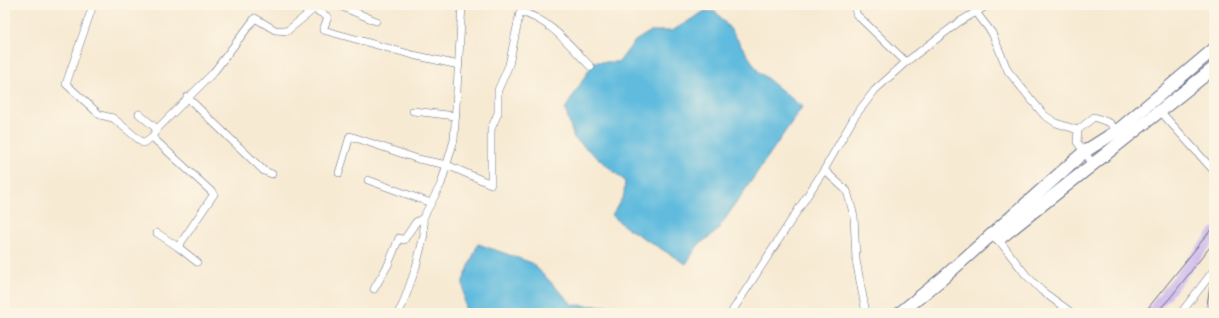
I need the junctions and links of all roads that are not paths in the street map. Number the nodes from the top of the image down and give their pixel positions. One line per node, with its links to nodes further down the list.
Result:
1 (93, 5): 21 (street)
2 (338, 5): 7 (street)
3 (462, 5): 10 (street)
4 (855, 5): 9 (street)
5 (988, 5): 6 (street)
6 (976, 12): 9 (street); 19 (street)
7 (376, 21)
8 (1214, 49): 20 (highway)
9 (906, 62): 25 (street)
10 (459, 65): 13 (street); 17 (street)
11 (591, 67): 24 (street)
12 (1214, 68): 14 (highway)
13 (188, 97): 18 (street); 28 (street)
14 (1160, 111): 20 (highway); 26 (street)
15 (413, 112): 17 (street)
16 (139, 114): 18 (street)
17 (456, 116): 24 (street)
18 (157, 129): 21 (street)
19 (1078, 130): 20 (street); 22 (street)
20 (1120, 135): 22 (highway); 23 (highway)
21 (152, 137): 34 (street)
22 (1084, 152): 23 (street); 41 (highway)
23 (1093, 164): 33 (highway)
24 (447, 165): 27 (street); 30 (street)
25 (824, 170): 39 (street); 40 (street)
26 (1214, 171)
27 (339, 173)
28 (272, 174)
29 (368, 180): 30 (street)
30 (431, 203): 31 (street)
31 (423, 218): 37 (street); 38 (street)
32 (156, 233): 34 (street)
33 (998, 239): 42 (highway); 43 (street)
34 (178, 247): 35 (street)
35 (197, 262)
36 (1214, 270): 44 (street)
37 (374, 289)
38 (398, 313)
39 (731, 313)
40 (866, 313)
41 (900, 313)
42 (912, 313)
43 (1072, 313)
44 (1181, 313)

